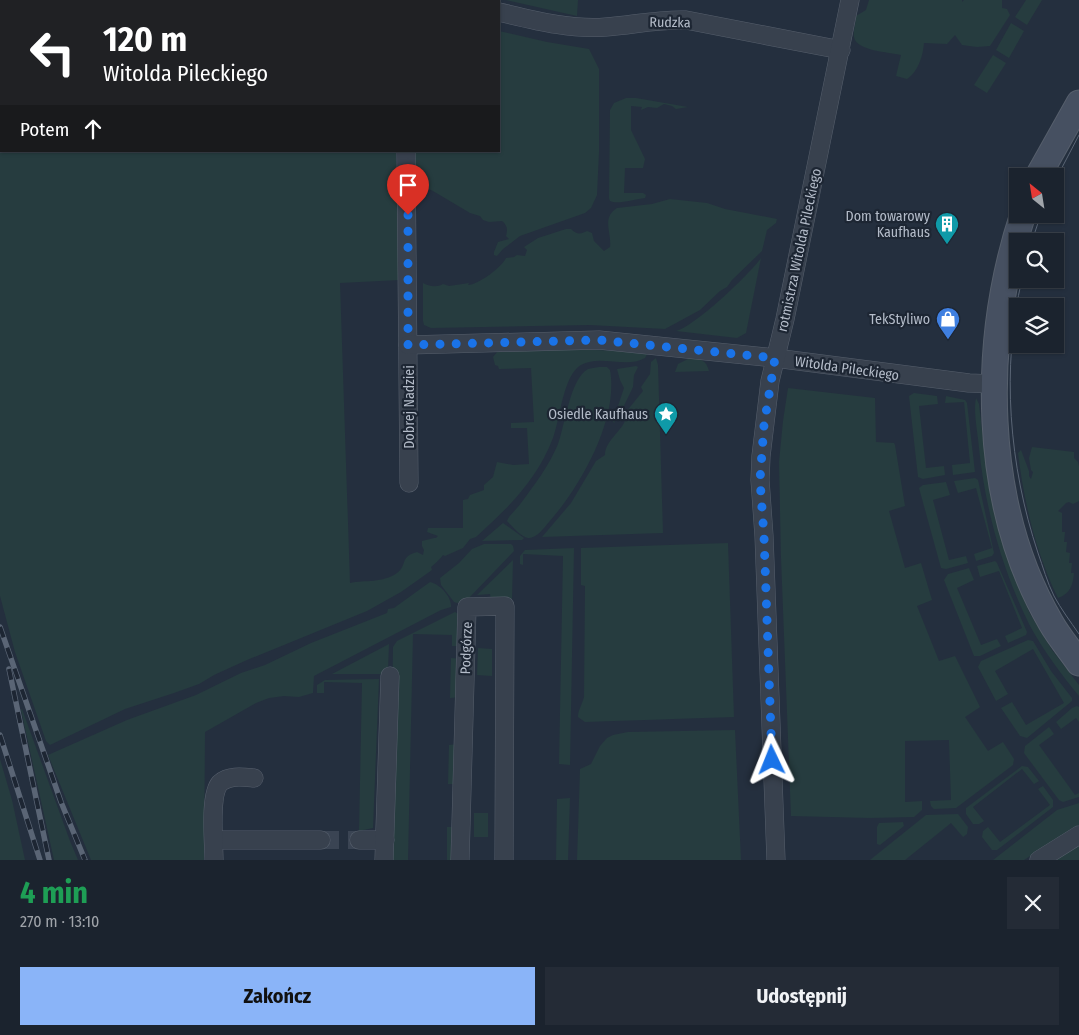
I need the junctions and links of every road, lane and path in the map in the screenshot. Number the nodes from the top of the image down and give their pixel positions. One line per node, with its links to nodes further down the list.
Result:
1 (850, 0): 3 (street, rotmistrza Witolda Pileckiego)
2 (500, 12): 3 (street, Rudzka)
3 (840, 50): 9 (street, rotmistrza Witolda Pileckiego)
4 (1079, 103): 6 (street)
5 (406, 152): 8 (street, Dobrej Nadziei)
6 (1042, 168)
7 (1021, 223): 10 (street)
8 (408, 345): 9 (street, Witolda Pileckiego); 11 (street, Dobrej Nadziei)
9 (775, 358): 10 (street, Witolda Pileckiego); 24 (street, rotmistrza Witolda Pileckiego)
10 (994, 384): 12 (street)
11 (409, 483)
12 (1079, 664)
13 (390, 676): 19 (street)
14 (254, 778): 16 (street)
15 (1079, 835): 25 (street)
16 (214, 840): 17 (street); 20 (street)
17 (321, 840)
18 (359, 840): 19 (street)
19 (385, 840): 21 (street)
20 (214, 860)
21 (384, 860)
22 (460, 860): 23 (street, Podgórze)
23 (504, 860)
24 (776, 860)
25 (1039, 860)

